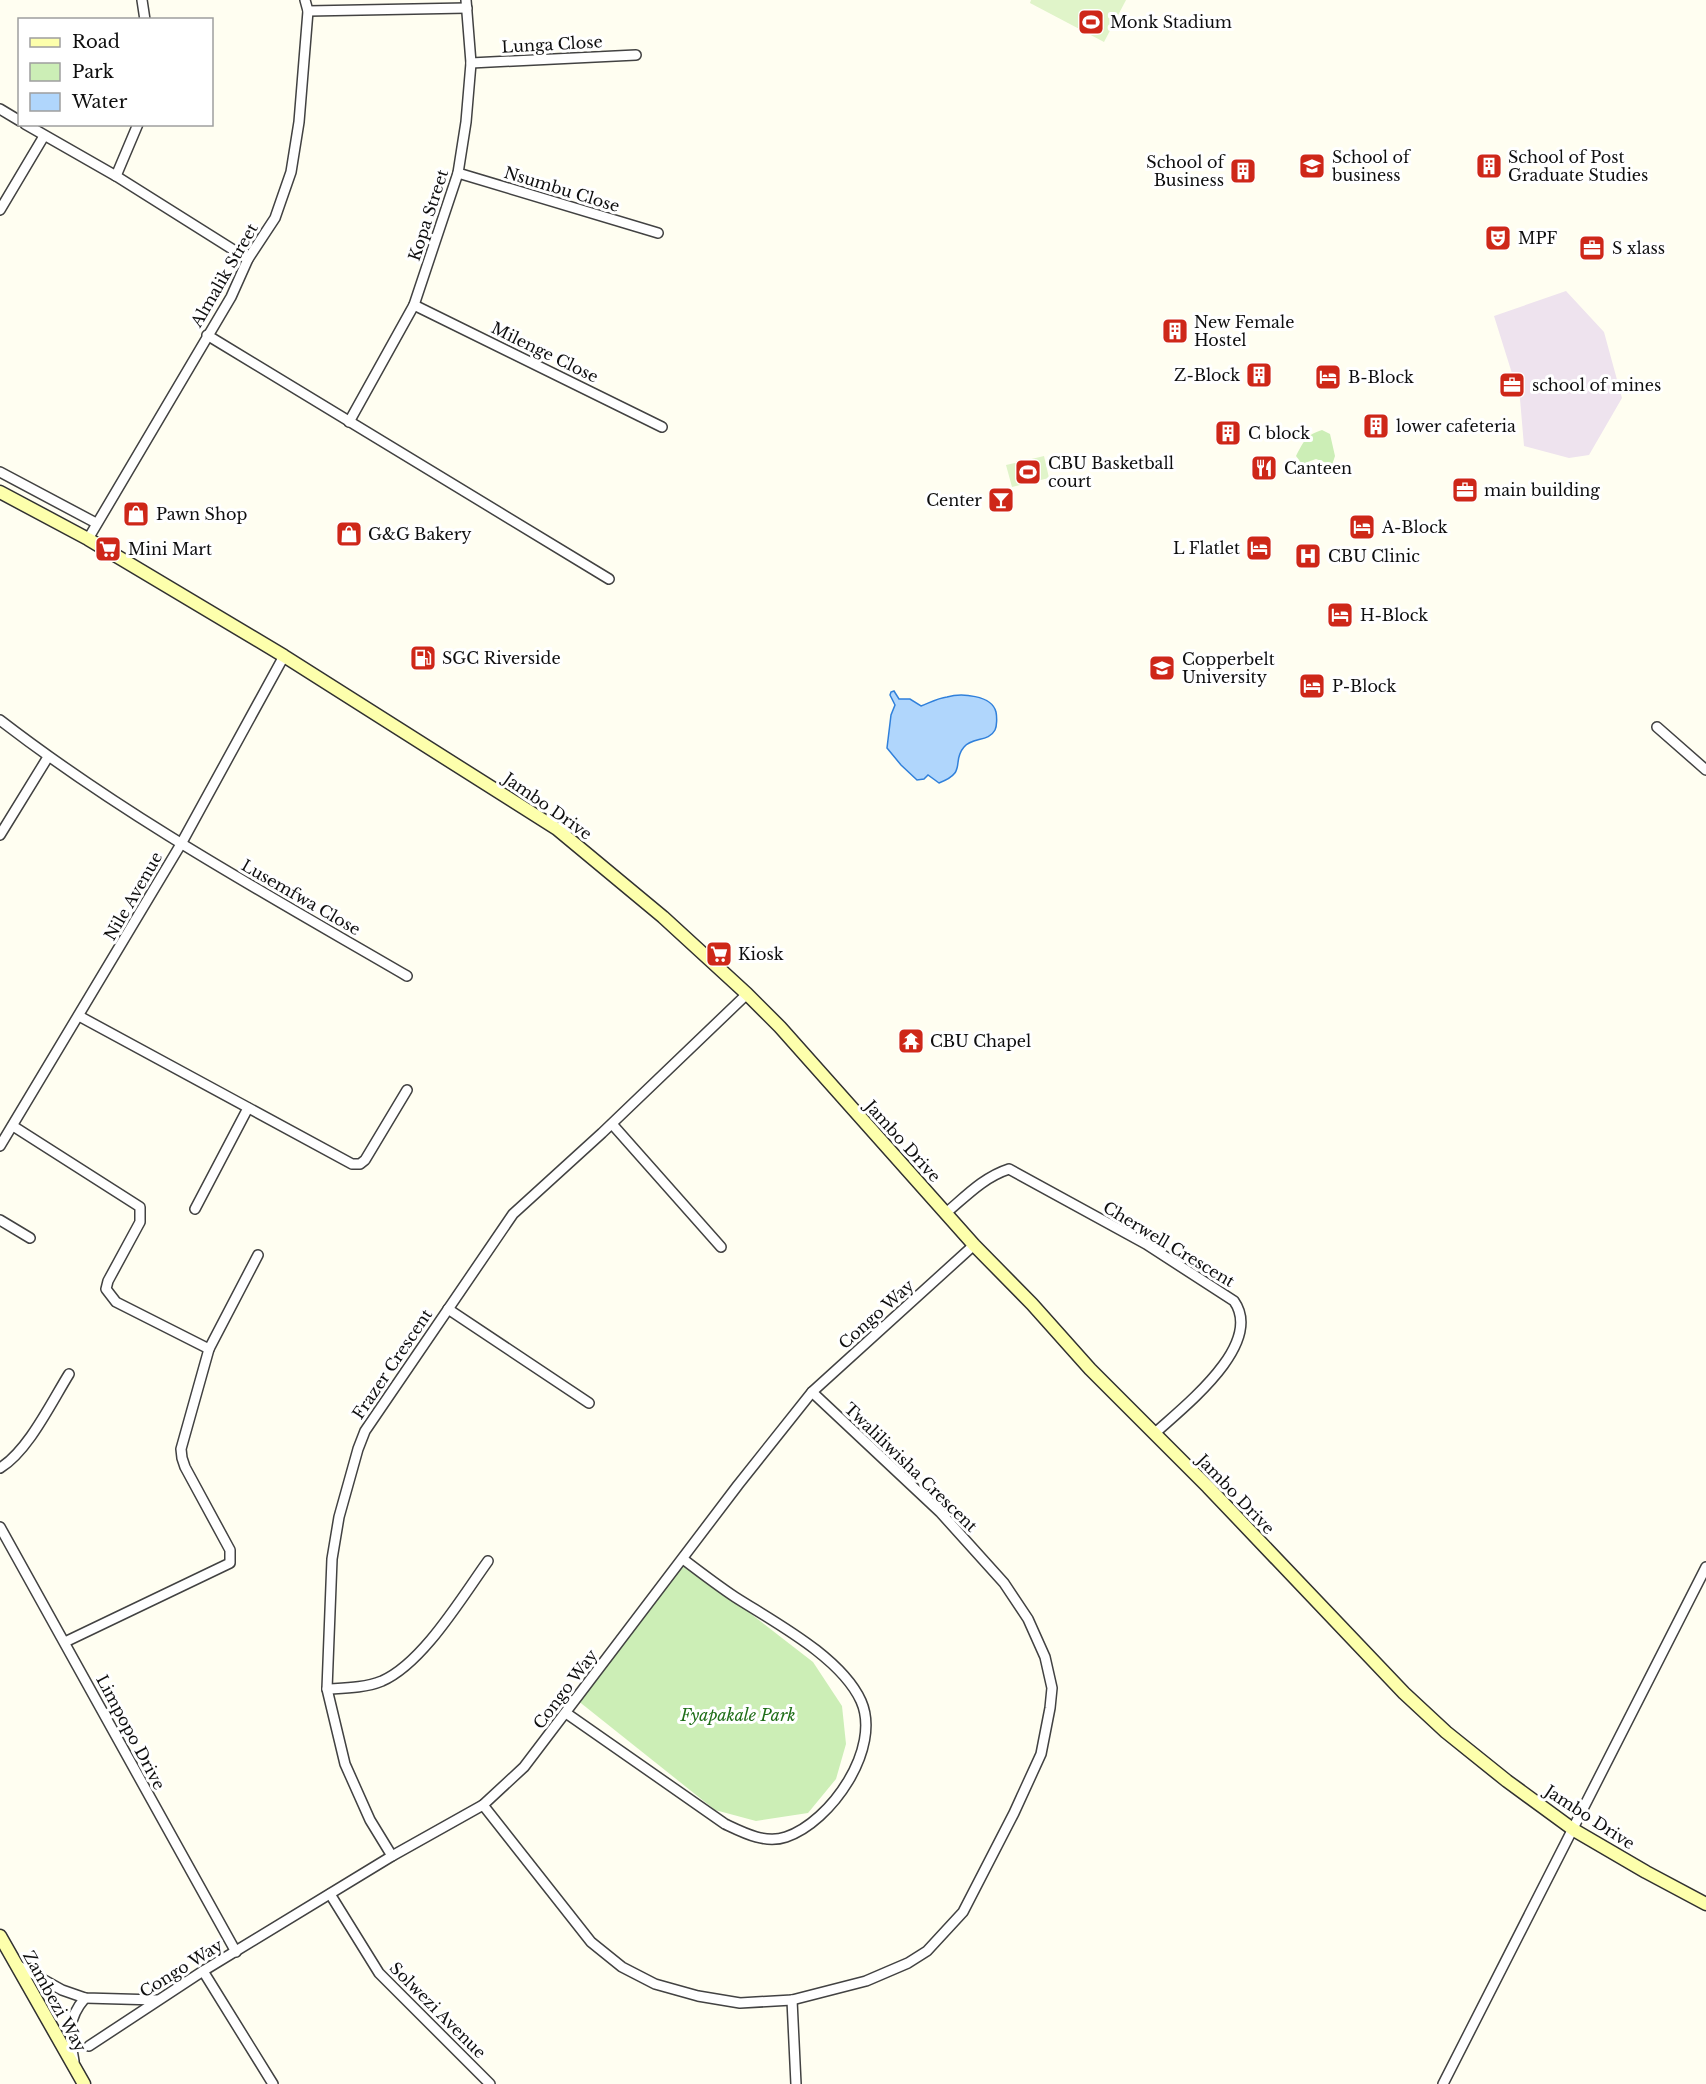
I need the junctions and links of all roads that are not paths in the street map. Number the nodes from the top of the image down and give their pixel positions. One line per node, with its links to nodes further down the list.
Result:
1 (142, 0): 5 (street)
2 (305, 0): 4 (street, Almalik Street)
3 (466, 4): 4 (street); 7 (street, Kopa Street)
4 (308, 11): 17 (street, Almalik Street)
5 (145, 18)
6 (636, 54): 7 (street, Lunga Close)
7 (471, 63): 13 (street, Kopa Street)
8 (0, 109): 9 (street)
9 (18, 120)
10 (28, 126): 12 (street)
11 (137, 126): 14 (street)
12 (44, 136): 14 (street); 15 (street)
13 (458, 173): 16 (street, Nsumbu Close); 18 (street, Kopa Street)
14 (116, 176): 17 (street)
15 (0, 210)
16 (658, 234)
17 (248, 259): 19 (street, Almalik Street)
18 (414, 305): 20 (street, Kopa Street); 21 (street, Milenge Close)
19 (207, 335): 20 (street); 24 (street, Almalik Street)
20 (349, 422): 26 (street)
21 (662, 427)
22 (0, 472): 24 (street)
23 (0, 492): 25 (main road, Jambo Drive)
24 (96, 523): 25 (street, Almalik Street)
25 (88, 539): 27 (main road, Jambo Drive)
26 (609, 579)
27 (284, 656): 33 (street, Nile Avenue); 35 (main road, Jambo Drive)
28 (0, 720): 30 (street, Lusemfwa Close)
29 (1656, 727): 31 (street)
30 (48, 757): 32 (street); 33 (street, Lusemfwa Close)
31 (1706, 770)
32 (0, 835)
33 (181, 844): 34 (street, Lusemfwa Close); 36 (street, Nile Avenue)
34 (406, 976)
35 (747, 994): 39 (street, Frazer Crescent); 43 (main road, Jambo Drive)
36 (79, 1016): 38 (street); 40 (street, Nile Avenue)
37 (407, 1090): 38 (street)
38 (248, 1108): 42 (street)
39 (612, 1124): 47 (street); 49 (street, Frazer Crescent)
40 (13, 1126): 41 (street, Nile Avenue); 50 (street)
41 (0, 1146)
42 (195, 1209)
43 (946, 1214): 46 (main road, Jambo Drive); 54 (street, Cherwell Crescent)
44 (0, 1220): 45 (street)
45 (30, 1238)
46 (974, 1245): 52 (street, Congo Way); 54 (main road, Jambo Drive)
47 (721, 1247)
48 (258, 1255): 50 (street)
49 (448, 1309): 53 (street); 61 (street, Frazer Crescent)
50 (209, 1348): 60 (street)
51 (69, 1374): 55 (street)
52 (812, 1392): 57 (street, Congo Way); 74 (street, Twaliliwisha Crescent)
53 (589, 1403)
54 (1154, 1434): 64 (main road, Jambo Drive)
55 (0, 1468)
56 (0, 1527): 60 (street, Limpopo Drive)
57 (683, 1559): 62 (street, Congo Way); 62 (street)
58 (488, 1561): 61 (street)
59 (1706, 1567): 64 (street)
60 (65, 1642): 69 (street, Limpopo Drive)
61 (327, 1689): 65 (street, Frazer Crescent)
62 (566, 1713): 63 (street, Congo Way)
63 (483, 1805): 65 (street, Congo Way); 74 (street, Twaliliwisha Crescent)
64 (1574, 1830): 67 (main road, Jambo Drive); 81 (street)
65 (392, 1856): 66 (street, Congo Way)
66 (330, 1894): 69 (street, Congo Way); 79 (street, Solwezi Avenue)
67 (1706, 1904)
68 (0, 1936): 70 (main road, Zambezi Way)
69 (236, 1952): 71 (street, Congo Way)
70 (15, 1964): 72 (street); 76 (main road, Zambezi Way)
71 (203, 1971): 73 (street, Congo Way); 78 (street)
72 (85, 1998): 73 (street); 76 (street)
73 (157, 2000): 75 (street, Congo Way)
74 (792, 2000): 80 (street)
75 (89, 2046)
76 (75, 2070): 77 (main road, Zambezi Way)
77 (82, 2083)
78 (273, 2084)
79 (490, 2084)
80 (796, 2084)
81 (1443, 2084)

